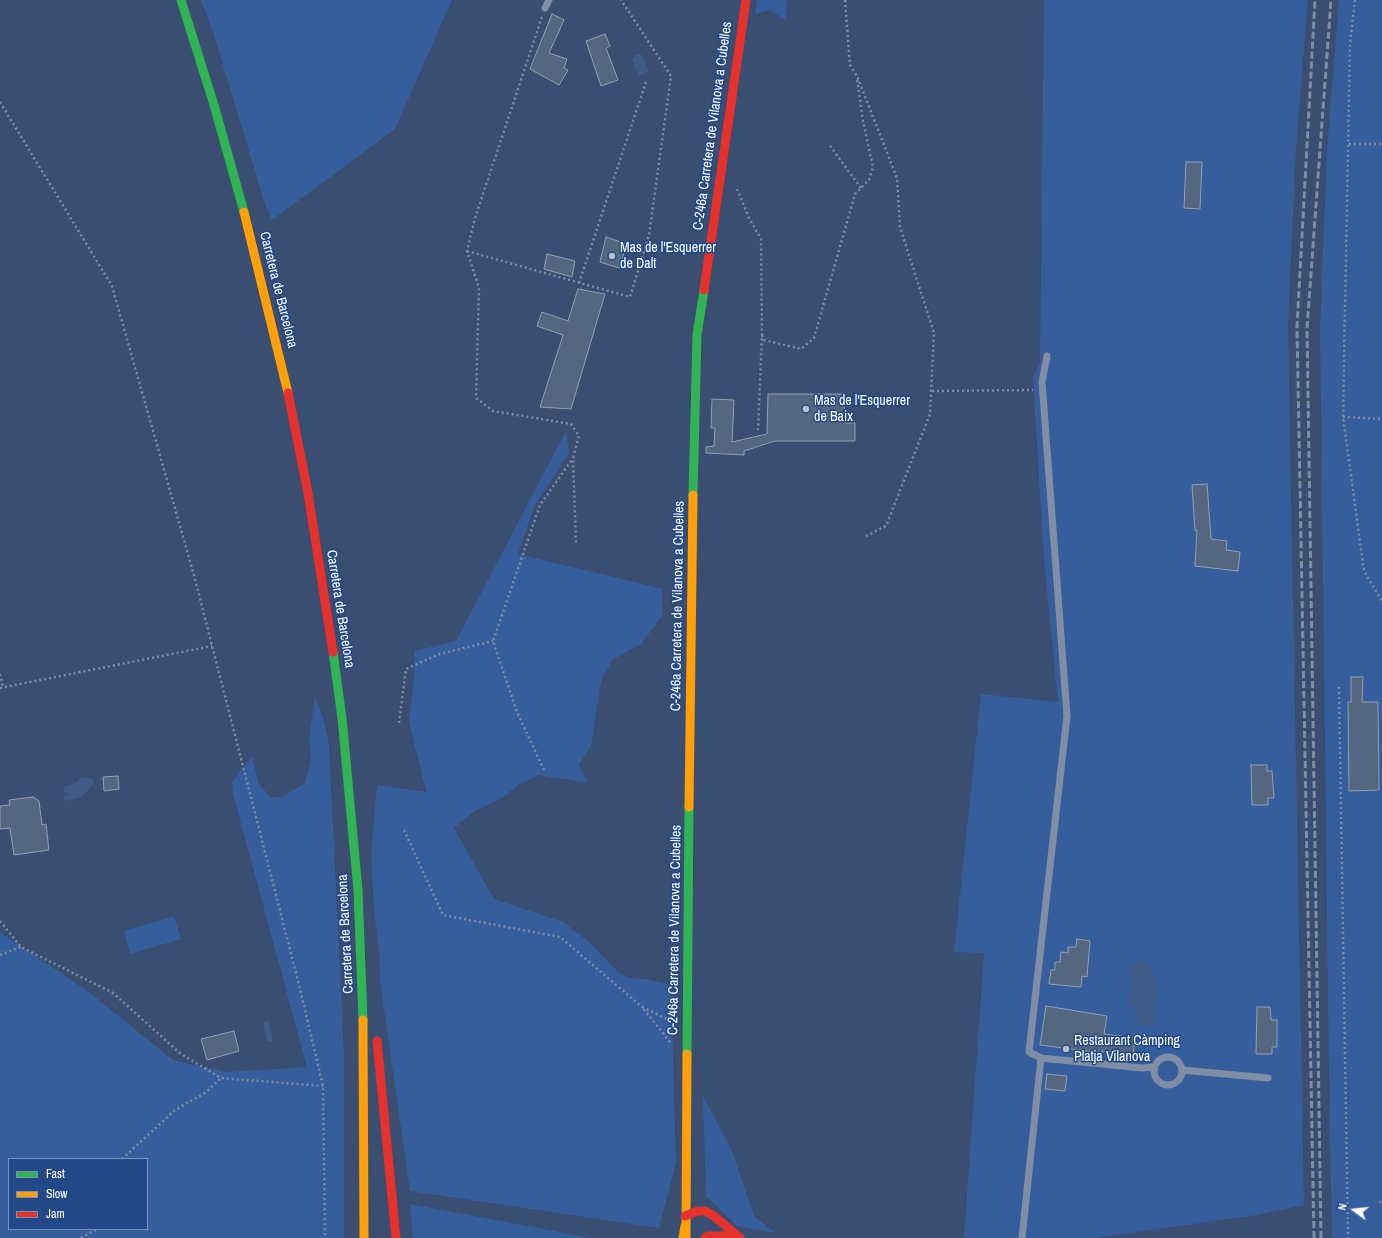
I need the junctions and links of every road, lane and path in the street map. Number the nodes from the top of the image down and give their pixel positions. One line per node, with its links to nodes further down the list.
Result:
1 (181, 0): 40 (main road, Carretera de Barcelona)
2 (549, 0): 7 (lane)
3 (621, 0): 17 (path)
4 (746, 0): 43 (main road, C-246a Carretera de Vilanova a Cubelles)
5 (844, 0): 8 (path)
6 (1354, 0): 11 (path)
7 (545, 8): 16 (path)
8 (857, 76): 15 (path); 21 (path)
9 (646, 82): 17 (path)
10 (0, 102): 30 (path)
11 (1348, 144): 12 (path); 22 (path)
12 (1382, 144)
13 (830, 146): 15 (path)
14 (734, 184): 18 (path)
15 (861, 188): 18 (path)
16 (466, 251): 17 (path); 25 (path)
17 (579, 283)
18 (762, 335): 24 (path)
19 (1047, 356): 20 (lane)
20 (1042, 390): 21 (path); 46 (lane)
21 (932, 391): 26 (path)
22 (1343, 417): 23 (path); 28 (path)
23 (1382, 419)
24 (758, 430)
25 (574, 458): 27 (path); 29 (path)
26 (866, 536)
27 (576, 543)
28 (1382, 601)
29 (493, 641): 34 (path); 35 (path)
30 (212, 646): 33 (path); 51 (path)
31 (0, 674): 33 (path)
32 (1340, 687): 69 (path)
33 (1, 688)
34 (399, 723)
35 (544, 770)
36 (404, 830): 41 (path)
37 (0, 920): 38 (path)
38 (21, 947): 39 (path); 49 (path)
39 (0, 955)
40 (362, 957): 42 (main road); 64 (main road, Carretera de Barcelona)
41 (642, 1007): 43 (path); 45 (path)
42 (372, 1010)
43 (687, 1030): 53 (main road, C-246a Carretera de Vilanova a Cubelles)
44 (376, 1033): 65 (main road)
45 (674, 1046)
46 (1041, 1058): 47 (lane); 68 (lane)
47 (1154, 1067): 48 (lane); 48 (lane)
48 (1182, 1070): 50 (lane)
49 (221, 1078): 51 (path); 52 (path)
50 (1268, 1078)
51 (323, 1086): 63 (path)
52 (123, 1158)
53 (686, 1177): 54 (main road); 56 (main road, C-246a Carretera de Vilanova a Cubelles)
54 (695, 1188)
55 (704, 1202): 57 (main road)
56 (686, 1216): 57 (main road); 58 (main road); 66 (main road, C-246a Carretera de Vilanova a Cubelles)
57 (714, 1216): 61 (main road)
58 (696, 1222)
59 (707, 1227): 61 (main road)
60 (95, 1230): 62 (path)
61 (736, 1237): 67 (main road)
62 (81, 1238)
63 (325, 1238)
64 (364, 1238)
65 (396, 1238)
66 (684, 1238)
67 (705, 1238)
68 (1022, 1238)
69 (1348, 1238)

